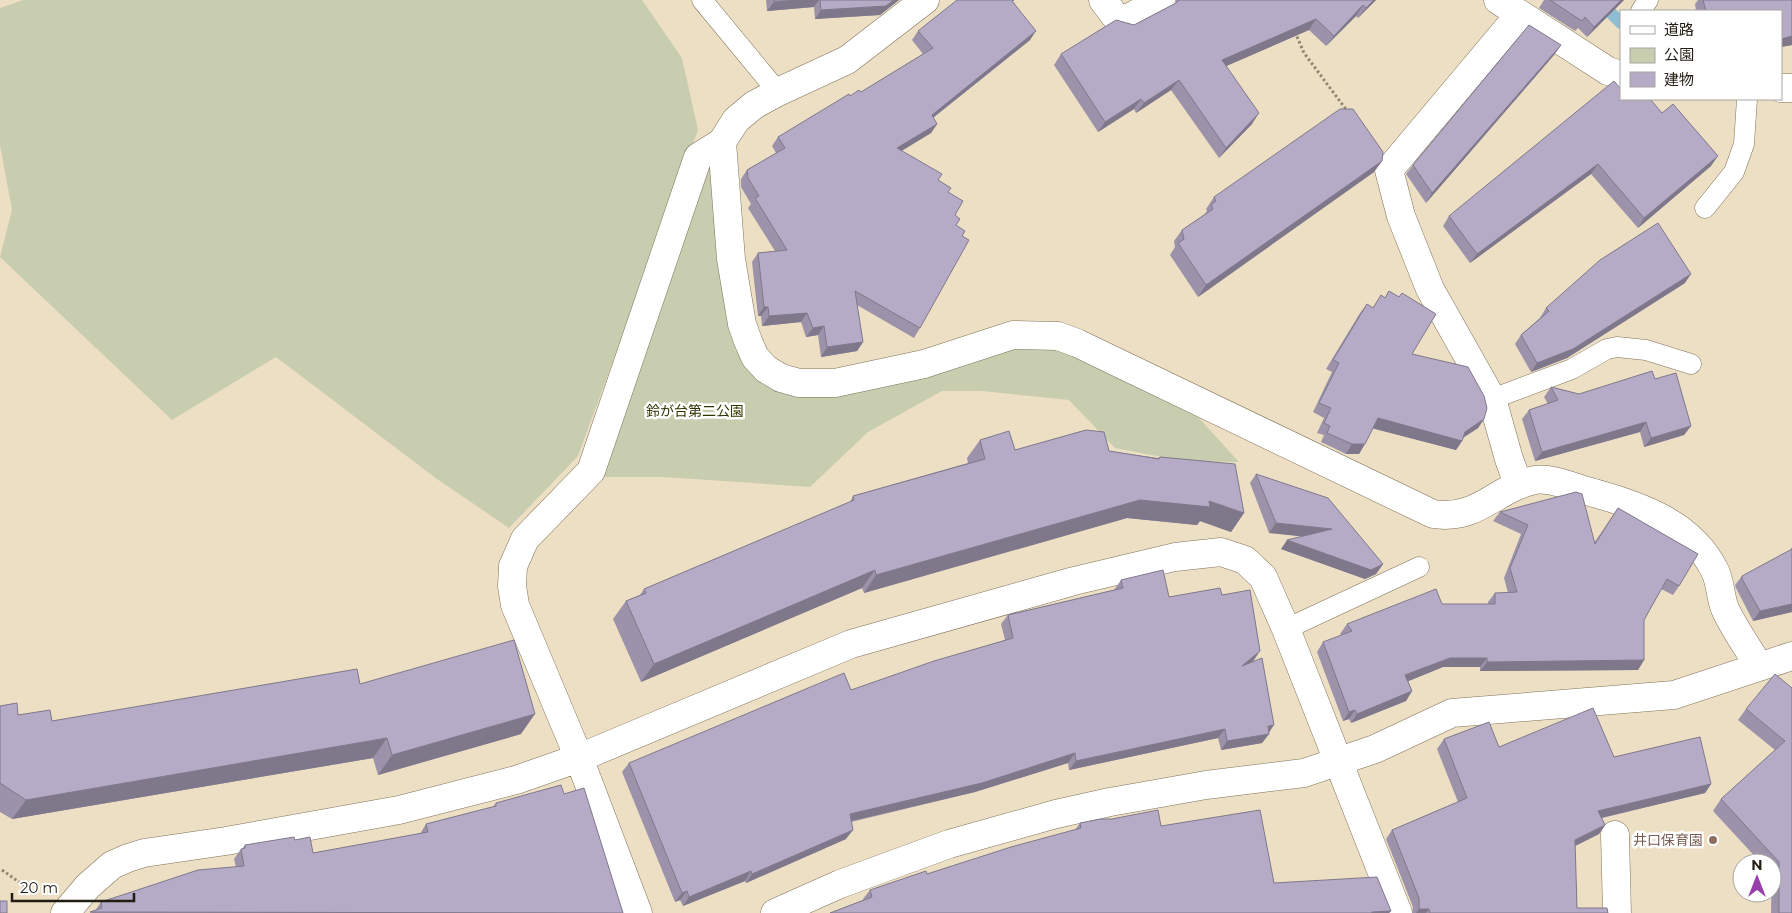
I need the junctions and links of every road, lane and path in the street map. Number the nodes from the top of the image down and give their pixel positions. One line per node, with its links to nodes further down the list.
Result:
1 (702, 0): 8 (lane)
2 (925, 0): 8 (street)
3 (1103, 0): 4 (street)
4 (1161, 0)
5 (1509, 8): 7 (street); 14 (street)
6 (1293, 26): 10 (path)
7 (1620, 75)
8 (778, 92): 11 (street)
9 (1747, 100): 12 (lane)
10 (1352, 117)
11 (722, 142): 15 (street); 20 (street)
12 (1705, 208)
13 (1691, 364): 14 (lane)
14 (1492, 400): 15 (street)
15 (1518, 484): 19 (street)
16 (1419, 567): 17 (lane)
17 (1286, 629): 20 (street); 21 (street)
18 (1792, 656): 19 (street)
19 (1759, 667): 21 (street)
20 (579, 758): 25 (street); 26 (street)
21 (1338, 762): 27 (street); 28 (street)
22 (1615, 835): 29 (street)
23 (2, 870): 24 (path)
24 (39, 895)
25 (65, 913)
26 (638, 913)
27 (775, 913)
28 (1398, 913)
29 (1617, 913)

